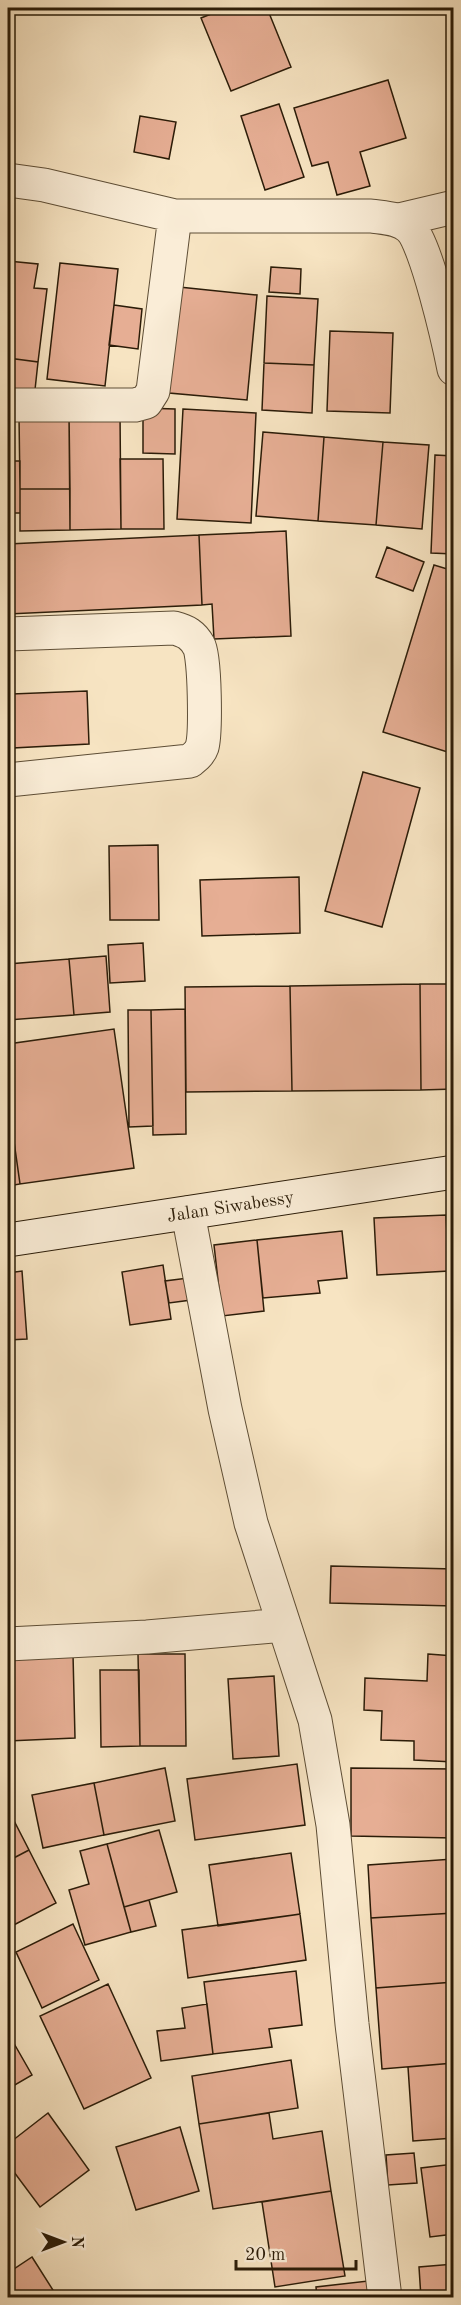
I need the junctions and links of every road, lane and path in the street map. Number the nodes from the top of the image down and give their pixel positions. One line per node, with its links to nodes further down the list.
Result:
1 (8, 180): 3 (street)
2 (453, 207): 4 (street)
3 (175, 216): 4 (street); 6 (street)
4 (399, 220): 5 (street)
5 (453, 369)
6 (8, 405)
7 (8, 634): 8 (street)
8 (8, 780)
9 (453, 1172): 10 (street, Jalan Siwabessy)
10 (188, 1214): 11 (street, Jalan Siwabessy); 12 (street)
11 (8, 1240)
12 (284, 1625): 13 (street); 14 (street)
13 (8, 1644)
14 (385, 2298)

